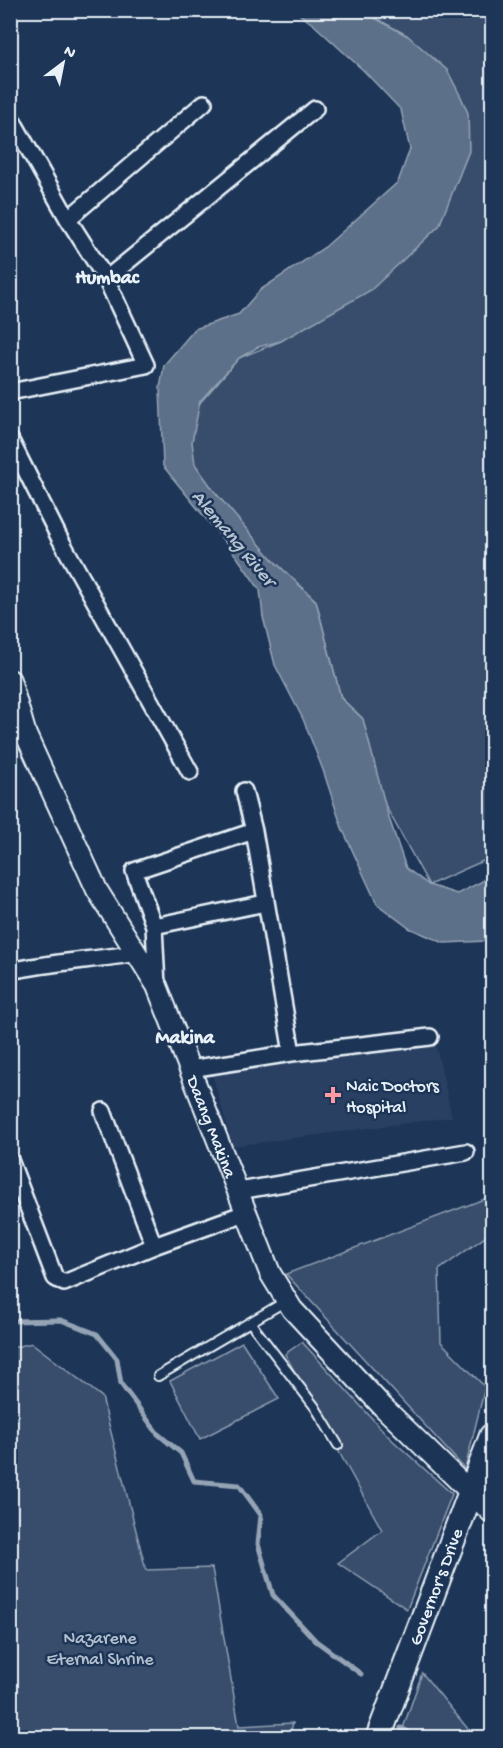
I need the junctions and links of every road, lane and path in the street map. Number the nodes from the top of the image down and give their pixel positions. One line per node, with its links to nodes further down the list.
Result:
1 (204, 103): 4 (street)
2 (315, 109): 5 (street)
3 (10, 116): 4 (street)
4 (68, 219): 5 (street)
5 (106, 279): 6 (street)
6 (10, 392)
7 (10, 439): 9 (street)
8 (10, 680): 14 (street, Daang Makina)
9 (190, 772)
10 (244, 791): 11 (street)
11 (254, 831): 12 (street); 13 (street)
12 (265, 903): 13 (street); 18 (street)
13 (154, 926): 16 (street)
14 (137, 953): 15 (street); 16 (street, Daang Makina)
15 (10, 971)
16 (158, 986): 19 (street, Daang Makina)
17 (430, 1037): 18 (street)
18 (292, 1053): 19 (street)
19 (190, 1069): 23 (street, Daang Makina)
20 (104, 1111): 25 (street)
21 (466, 1152): 23 (street)
22 (10, 1160): 25 (street)
23 (239, 1191): 24 (street, Daang Makina)
24 (248, 1212): 25 (street); 26 (street, Daang Makina)
25 (154, 1246)
26 (286, 1301): 27 (lane); 31 (street, Daang Makina)
27 (250, 1322): 28 (lane); 30 (lane)
28 (158, 1376)
29 (492, 1436): 31 (main road, Governor's Drive)
30 (338, 1445)
31 (472, 1493): 32 (street, Daang Makina); 33 (main road, Governor's Drive)
32 (492, 1513)
33 (378, 1737)

